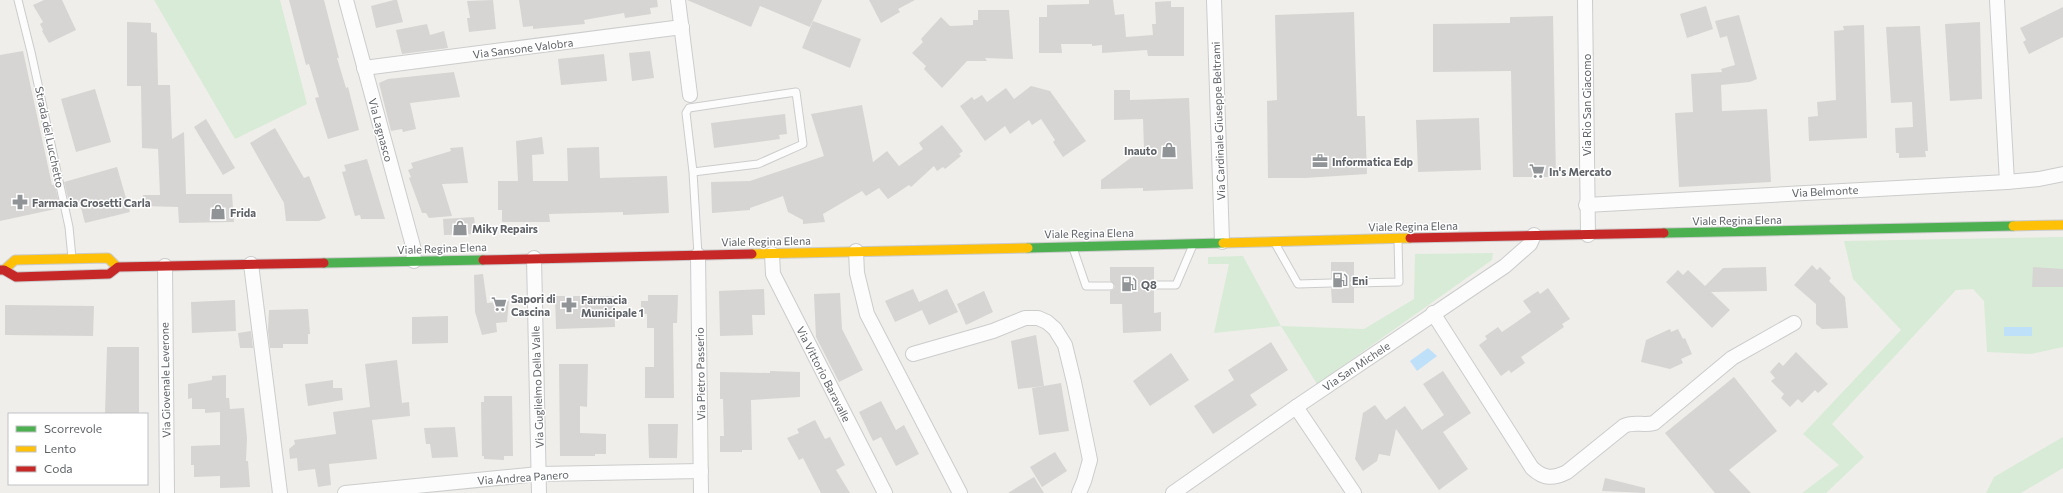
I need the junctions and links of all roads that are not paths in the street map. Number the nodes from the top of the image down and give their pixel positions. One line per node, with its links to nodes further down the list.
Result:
1 (18, 0): 29 (lane, Strada del Lucchetto)
2 (346, 0): 8 (street, Via Lagnasco)
3 (678, 0): 7 (street)
4 (1214, 0): 20 (street, Via Cardinale Giuseppe Beltrami)
5 (1585, 0): 13 (street, Via Rio San Giacomo)
6 (1997, 0): 12 (street)
7 (682, 27): 8 (street, Via Sansone Valobra); 9 (street)
8 (364, 68): 26 (street, Via Lagnasco)
9 (690, 94)
10 (693, 172): 10 (lane); 24 (lane)
11 (2063, 174): 12 (street, Via Belmonte)
12 (2006, 182): 13 (street, Via Belmonte)
13 (1586, 205): 16 (street, Via Rio San Giacomo)
14 (2063, 225): 16 (main road, Viale Regina Elena)
15 (1534, 235): 16 (main road, Viale Regina Elena); 17 (main road, Viale Regina Elena); 36 (street, Via San Michele)
16 (1588, 235)
17 (1398, 238): 18 (main road, Viale Regina Elena); 33 (lane)
18 (1274, 241): 20 (main road, Viale Regina Elena); 32 (lane)
19 (1194, 242): 20 (main road, Viale Regina Elena); 21 (main road, Viale Regina Elena); 34 (lane)
20 (1222, 242)
21 (1072, 245): 22 (main road, Viale Regina Elena); 35 (lane)
22 (856, 251): 23 (main road, Viale Regina Elena); 48 (street)
23 (772, 254): 24 (main road, Viale Regina Elena); 47 (street, Via Vittorio Baravalle)
24 (698, 255): 25 (main road, Viale Regina Elena); 40 (street, Via Pietro Passerio)
25 (534, 258): 26 (main road, Viale Regina Elena); 41 (street, Via Guglielmo Della Valle)
26 (414, 261): 27 (main road, Viale Regina Elena)
27 (251, 264): 28 (main road, Viale Regina Elena); 43 (street)
28 (165, 266): 30 (main road, Viale Regina Elena); 42 (street, Via Giovenale Leverone)
29 (72, 267): 30 (main road, Viale Regina Elena); 30 (main road, Viale Regina Elena); 31 (main road, Viale Regina Elena); 31 (main road, Viale Regina Elena)
30 (116, 267)
31 (2, 270)
32 (1331, 283)
33 (1354, 283)
34 (1154, 285)
35 (1110, 286)
36 (1433, 313): 37 (street); 39 (street, Via San Michele)
37 (1794, 323)
38 (913, 354): 49 (street)
39 (1296, 407): 50 (street, Via San Michele); 51 (street)
40 (701, 471): 41 (street, Via Andrea Panero); 46 (street, Via Pietro Passerio)
41 (539, 474): 44 (street, Via Andrea Panero); 45 (street, Via Guglielmo Della Valle)
42 (167, 493)
43 (280, 493)
44 (345, 493)
45 (539, 493)
46 (701, 493)
47 (886, 493)
48 (960, 493)
49 (1079, 493)
50 (1174, 493)
51 (1354, 493)

